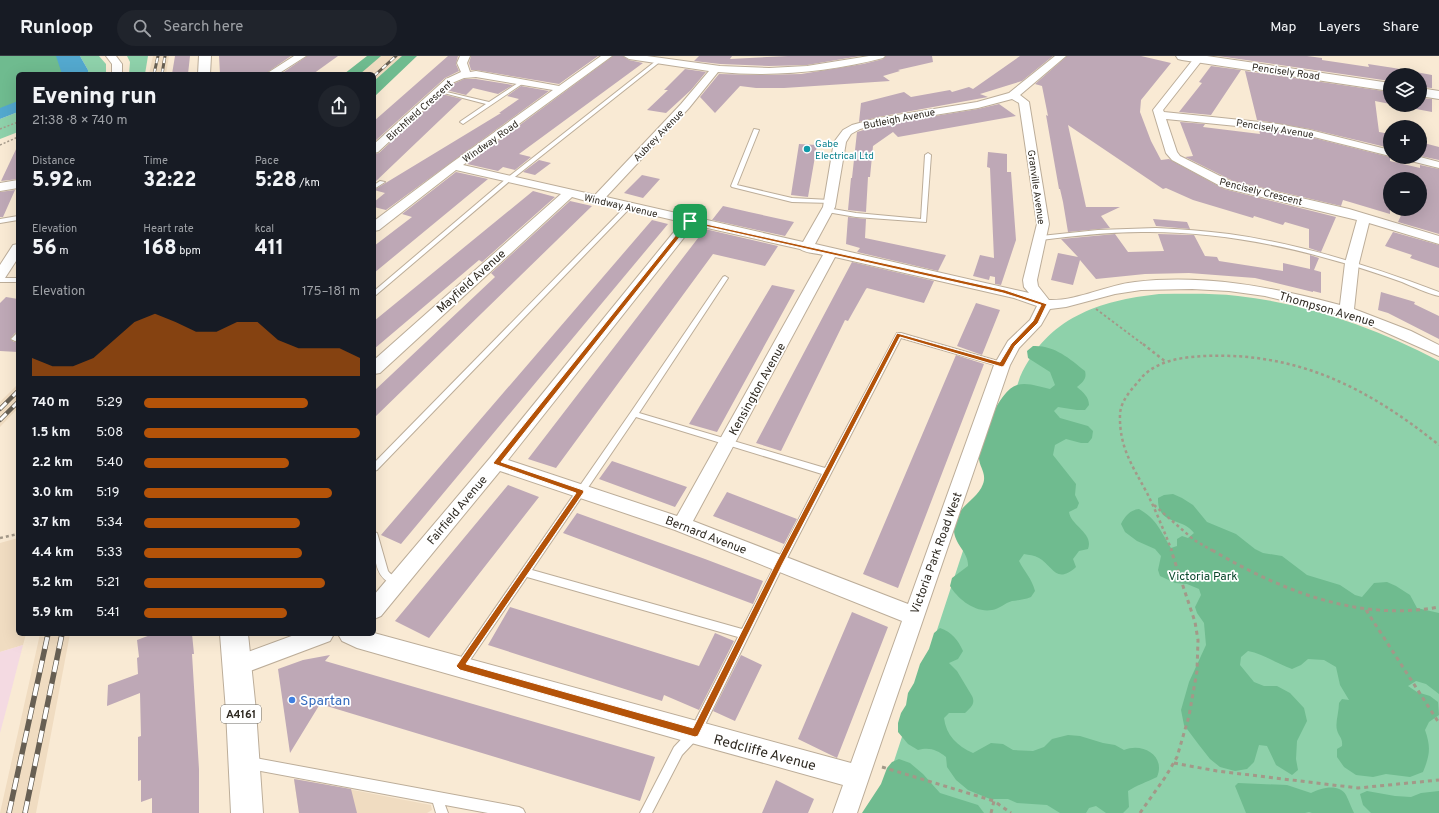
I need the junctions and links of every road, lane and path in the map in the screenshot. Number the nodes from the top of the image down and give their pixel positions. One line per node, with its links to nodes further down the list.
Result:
1 (111, 56): 13 (street)
2 (205, 56): 14 (main road)
3 (301, 56): 15 (street)
4 (465, 56): 16 (street)
5 (607, 56): 19 (street, Windway Road)
6 (629, 56): 11 (street)
7 (880, 56): 12 (street)
8 (1061, 56): 22 (street, Butleigh Avenue)
9 (1182, 56): 10 (main road, Pencisely Road)
10 (1198, 59): 18 (main road, Pencisely Road); 25 (street)
11 (659, 61): 12 (street); 38 (lane)
12 (716, 68): 44 (street, Aubrey Avenue)
13 (117, 72)
14 (204, 72)
15 (274, 72)
16 (466, 74): 17 (street, Birchfield Crescent); 20 (street, Birchfield Crescent)
17 (523, 82): 19 (street, Birchfield Crescent); 24 (lane)
18 (1383, 86)
19 (562, 89): 37 (street, Windway Road)
20 (438, 91): 24 (lane); 32 (street, Birchfield Crescent)
21 (1427, 93): 23 (main road)
22 (1013, 95): 45 (street, Butleigh Avenue); 54 (street, Granville Avenue)
23 (1439, 95)
24 (490, 104): 26 (lane)
25 (1159, 115): 33 (street, Pencisely Avenue); 49 (street, Pencisely Crescent)
26 (463, 122)
27 (16, 123): 28 (path)
28 (0, 129)
29 (756, 130): 45 (lane)
30 (16, 138): 31 (path)
31 (0, 145)
32 (376, 148)
33 (1383, 151)
34 (928, 155): 45 (lane)
35 (1427, 162): 36 (street)
36 (1439, 165)
37 (454, 166): 38 (street, Windway Avenue); 48 (street, Windway Road)
38 (509, 179): 43 (street, Windway Avenue); 64 (lane)
39 (382, 182): 41 (lane)
40 (16, 184): 42 (street)
41 (376, 186)
42 (0, 187)
43 (569, 194): 44 (street, Windway Avenue); 72 (street, Mayfield Avenue)
44 (597, 200): 46 (street, Windway Avenue)
45 (829, 206): 56 (street, Butleigh Avenue)
46 (628, 207): 52 (street, Windway Avenue); 77 (lane)
47 (376, 214): 48 (street)
48 (387, 217): 53 (street, Windway Road)
49 (1364, 217): 55 (street, Pencisely Crescent); 59 (street)
50 (16, 218): 51 (lane)
51 (0, 221)
52 (690, 221): 56 (street, Windway Avenue); 76 (street, Fairfield Avenue)
53 (376, 225)
54 (1041, 238): 59 (lane); 67 (street, Granville Avenue)
55 (1439, 240)
56 (806, 248): 58 (street, Windway Avenue)
57 (16, 251): 60 (street)
58 (831, 253): 67 (street, Windway Avenue); 74 (street, Kensington Avenue)
59 (1352, 263): 65 (lane); 68 (street)
60 (0, 275)
61 (726, 278): 73 (lane)
62 (0, 280): 63 (lane)
63 (16, 280)
64 (376, 292)
65 (1439, 294)
66 (1082, 299): 67 (street, Thompson Avenue); 68 (street, Thompson Avenue); 70 (path)
67 (1045, 304): 71 (street, Victoria Park Road West)
68 (1346, 312): 69 (street, Thompson Avenue)
69 (1439, 351)
70 (1166, 362): 75 (path); 80 (path)
71 (1002, 365): 78 (lane); 91 (street, Victoria Park Road West)
72 (376, 368)
73 (634, 414): 74 (lane); 79 (lane)
74 (728, 442): 78 (lane); 81 (street, Kensington Avenue)
75 (1439, 445)
76 (496, 463): 79 (street, Bernard Avenue); 87 (street, Fairfield Avenue)
77 (376, 466)
78 (827, 472): 85 (lane)
79 (580, 492): 81 (street, Bernard Avenue); 86 (lane)
80 (1152, 503): 90 (path); 101 (path)
81 (682, 525): 85 (street, Bernard Avenue)
82 (16, 534): 83 (path)
83 (0, 538)
84 (376, 543): 87 (lane)
85 (780, 563): 91 (street, Bernard Avenue); 92 (lane)
86 (525, 572): 92 (lane); 97 (lane)
87 (398, 582): 89 (street, Fairfield Avenue)
88 (1439, 607): 90 (path)
89 (376, 608)
90 (1366, 610): 98 (path)
91 (914, 616): 102 (street, Victoria Park Road West)
92 (745, 634): 99 (lane)
93 (234, 636): 96 (main road, A4161)
94 (318, 636): 96 (street)
95 (353, 636): 97 (street, Redcliffe Avenue)
96 (237, 666): 100 (main road, A4161)
97 (460, 666): 99 (street, Redcliffe Avenue)
98 (1439, 723)
99 (695, 733): 102 (street, Redcliffe Avenue); 109 (lane)
100 (243, 762): 104 (lane); 106 (main road)
101 (1174, 763): 103 (path); 113 (path)
102 (861, 769): 105 (path); 110 (street, Victoria Park Road West)
103 (1439, 780)
104 (438, 798): 107 (lane); 108 (lane)
105 (994, 801): 111 (path); 112 (path)
106 (246, 813)
107 (442, 813)
108 (519, 813)
109 (646, 813)
110 (845, 813)
111 (991, 813)
112 (1011, 813)
113 (1140, 813)

